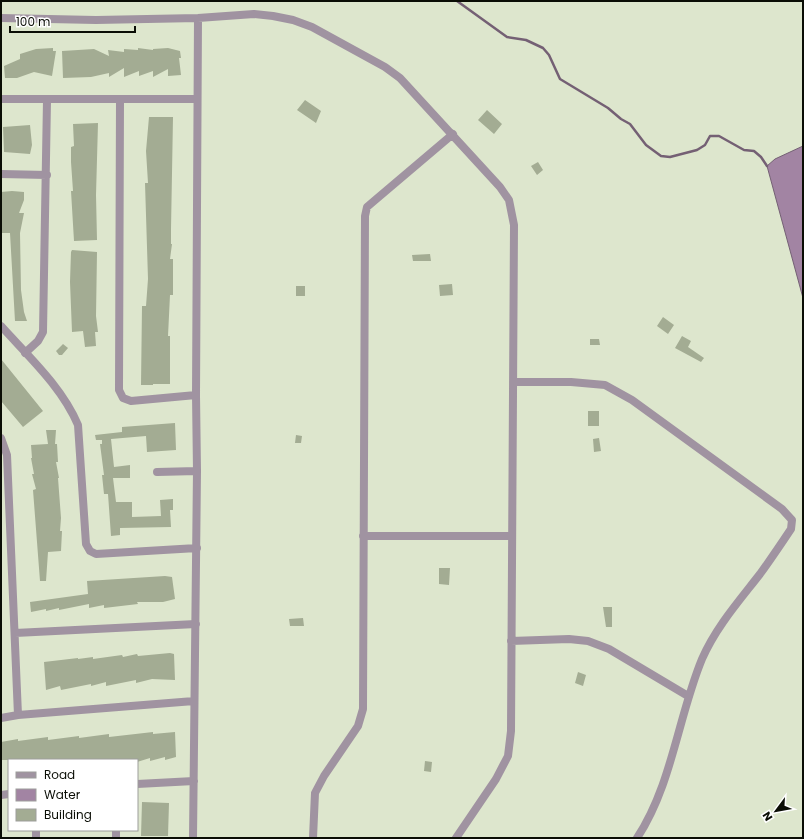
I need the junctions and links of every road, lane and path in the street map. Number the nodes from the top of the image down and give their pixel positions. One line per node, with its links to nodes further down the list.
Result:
1 (1, 18): 2 (street)
2 (198, 18): 4 (street); 7 (street)
3 (1, 99): 5 (street)
4 (197, 99): 6 (street); 13 (street)
5 (47, 100): 6 (street); 9 (street)
6 (120, 100): 13 (street)
7 (453, 134): 12 (street); 18 (street)
8 (1, 174): 9 (street)
9 (47, 175): 11 (street)
10 (1, 326): 11 (street)
11 (25, 353): 20 (street)
12 (513, 382): 19 (street); 24 (street)
13 (196, 395): 15 (street)
14 (1, 438): 17 (street)
15 (198, 471): 16 (street); 20 (street)
16 (157, 472)
17 (4, 490): 22 (street)
18 (363, 536): 19 (street); 31 (street)
19 (511, 536): 23 (street)
20 (197, 548): 21 (street)
21 (196, 624): 22 (street); 25 (street)
22 (16, 633): 26 (street)
23 (511, 641): 24 (street); 32 (street)
24 (688, 696): 33 (street)
25 (194, 701): 26 (street); 28 (street)
26 (18, 715): 27 (street)
27 (1, 718)
28 (194, 781): 29 (street); 30 (street)
29 (138, 784)
30 (193, 838)
31 (313, 838)
32 (456, 838)
33 (637, 838)

